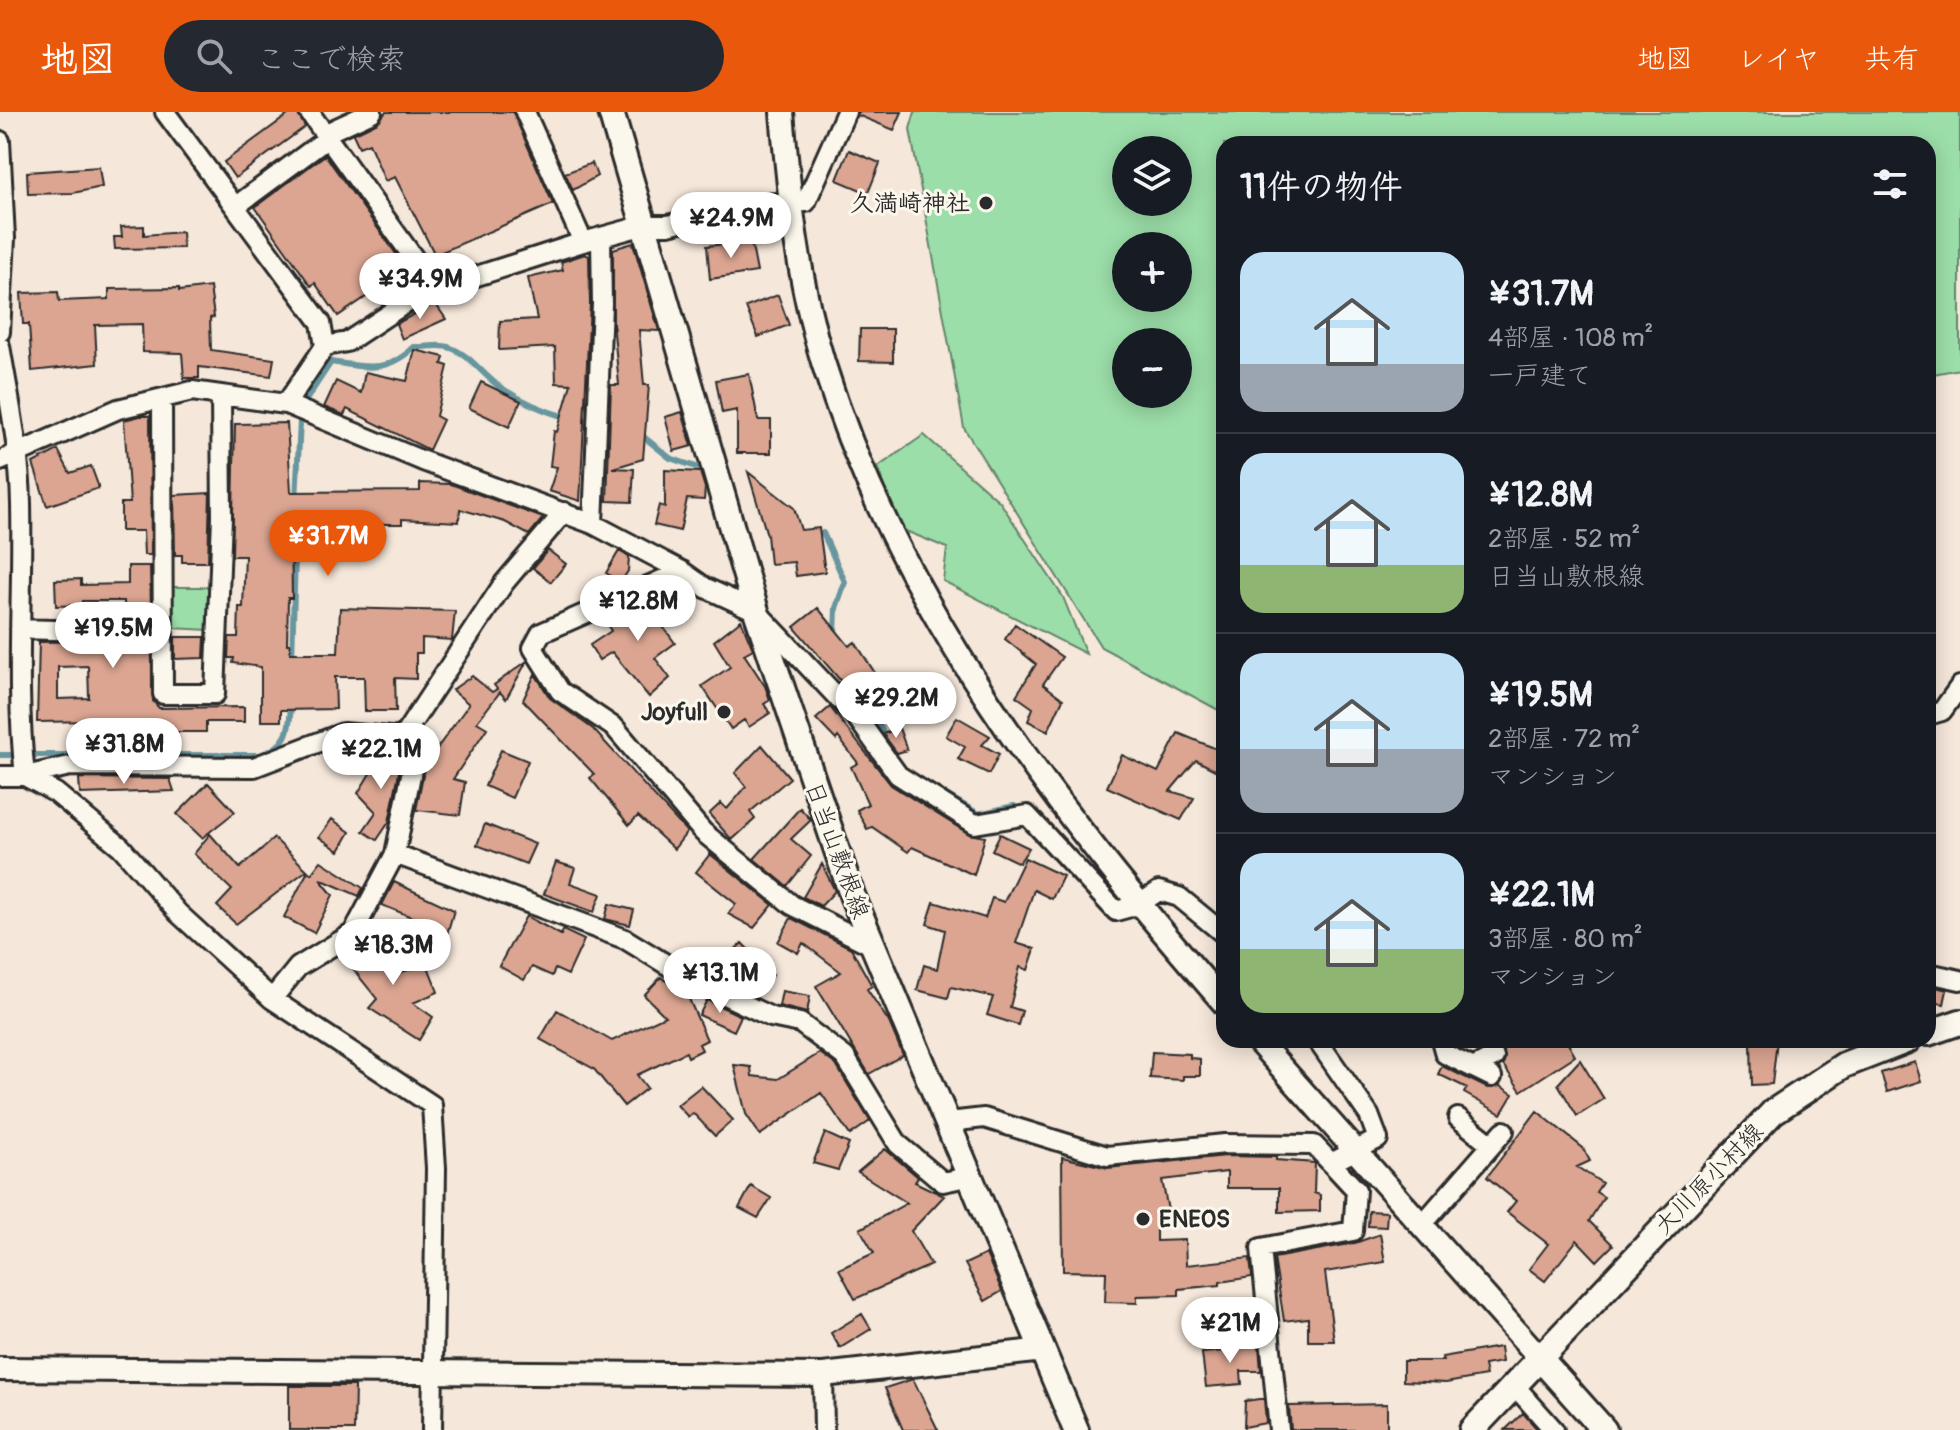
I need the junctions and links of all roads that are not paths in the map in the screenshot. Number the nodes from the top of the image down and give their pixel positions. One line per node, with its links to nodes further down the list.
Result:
1 (165, 112): 11 (street)
2 (309, 112): 8 (street)
3 (372, 112): 8 (street)
4 (525, 112): 13 (street)
5 (611, 112): 12 (main road, 日当山敷根線)
6 (782, 112): 10 (street)
7 (846, 112): 10 (street)
8 (326, 136): 11 (street); 14 (street)
9 (0, 141): 15 (street)
10 (789, 204): 12 (street); 34 (street)
11 (236, 206): 17 (street)
12 (645, 225): 13 (street); 25 (main road, 日当山敷根線)
13 (592, 240): 14 (street); 23 (street)
14 (436, 289): 17 (street)
15 (0, 332)
16 (0, 346): 21 (street)
17 (325, 346): 20 (street)
18 (221, 396): 19 (street); 19 (street); 20 (street)
19 (162, 400): 21 (street)
20 (286, 404): 22 (street)
21 (7, 458): 26 (street)
22 (564, 512): 23 (street); 30 (street)
23 (593, 524): 24 (street)
24 (682, 571): 25 (street); 36 (street)
25 (756, 611): 34 (street); 36 (main road, 日当山敷根線)
26 (20, 629): 27 (street); 32 (street)
27 (88, 631)
28 (1960, 686): 29 (street)
29 (1936, 713)
30 (402, 738): 32 (street); 33 (street)
31 (0, 776): 32 (street)
32 (25, 776): 40 (street)
33 (395, 854): 40 (street); 54 (street)
34 (1138, 905): 35 (street); 39 (street)
35 (1216, 927)
36 (873, 946): 51 (main road, 日当山敷根線)
37 (1936, 975): 38 (street)
38 (1960, 980)
39 (1216, 994)
40 (272, 999): 59 (street)
41 (1960, 1022): 42 (main road)
42 (1936, 1030)
43 (1264, 1048): 52 (street)
44 (1323, 1048): 52 (street)
45 (1443, 1048): 48 (street)
46 (1888, 1048): 57 (main road, 大川原小村線)
47 (1494, 1057): 48 (street)
48 (1473, 1068): 49 (street)
49 (1492, 1077)
50 (1458, 1118): 55 (street)
51 (949, 1122): 53 (street); 54 (main road, 日当山敷根線)
52 (1355, 1152): 53 (street); 55 (street)
53 (1331, 1163): 65 (street)
54 (972, 1176): 56 (main road, 日当山敷根線)
55 (1421, 1226): 57 (street)
56 (1043, 1350): 60 (street); 64 (main road, 日当山敷根線)
57 (1539, 1357): 61 (main road); 68 (main road)
58 (0, 1369): 59 (street)
59 (431, 1373): 60 (street); 62 (street)
60 (823, 1375): 63 (street)
61 (1514, 1385): 66 (main road); 67 (street)
62 (432, 1430)
63 (824, 1430)
64 (1076, 1430)
65 (1279, 1430)
66 (1472, 1430)
67 (1554, 1430)
68 (1604, 1430)

